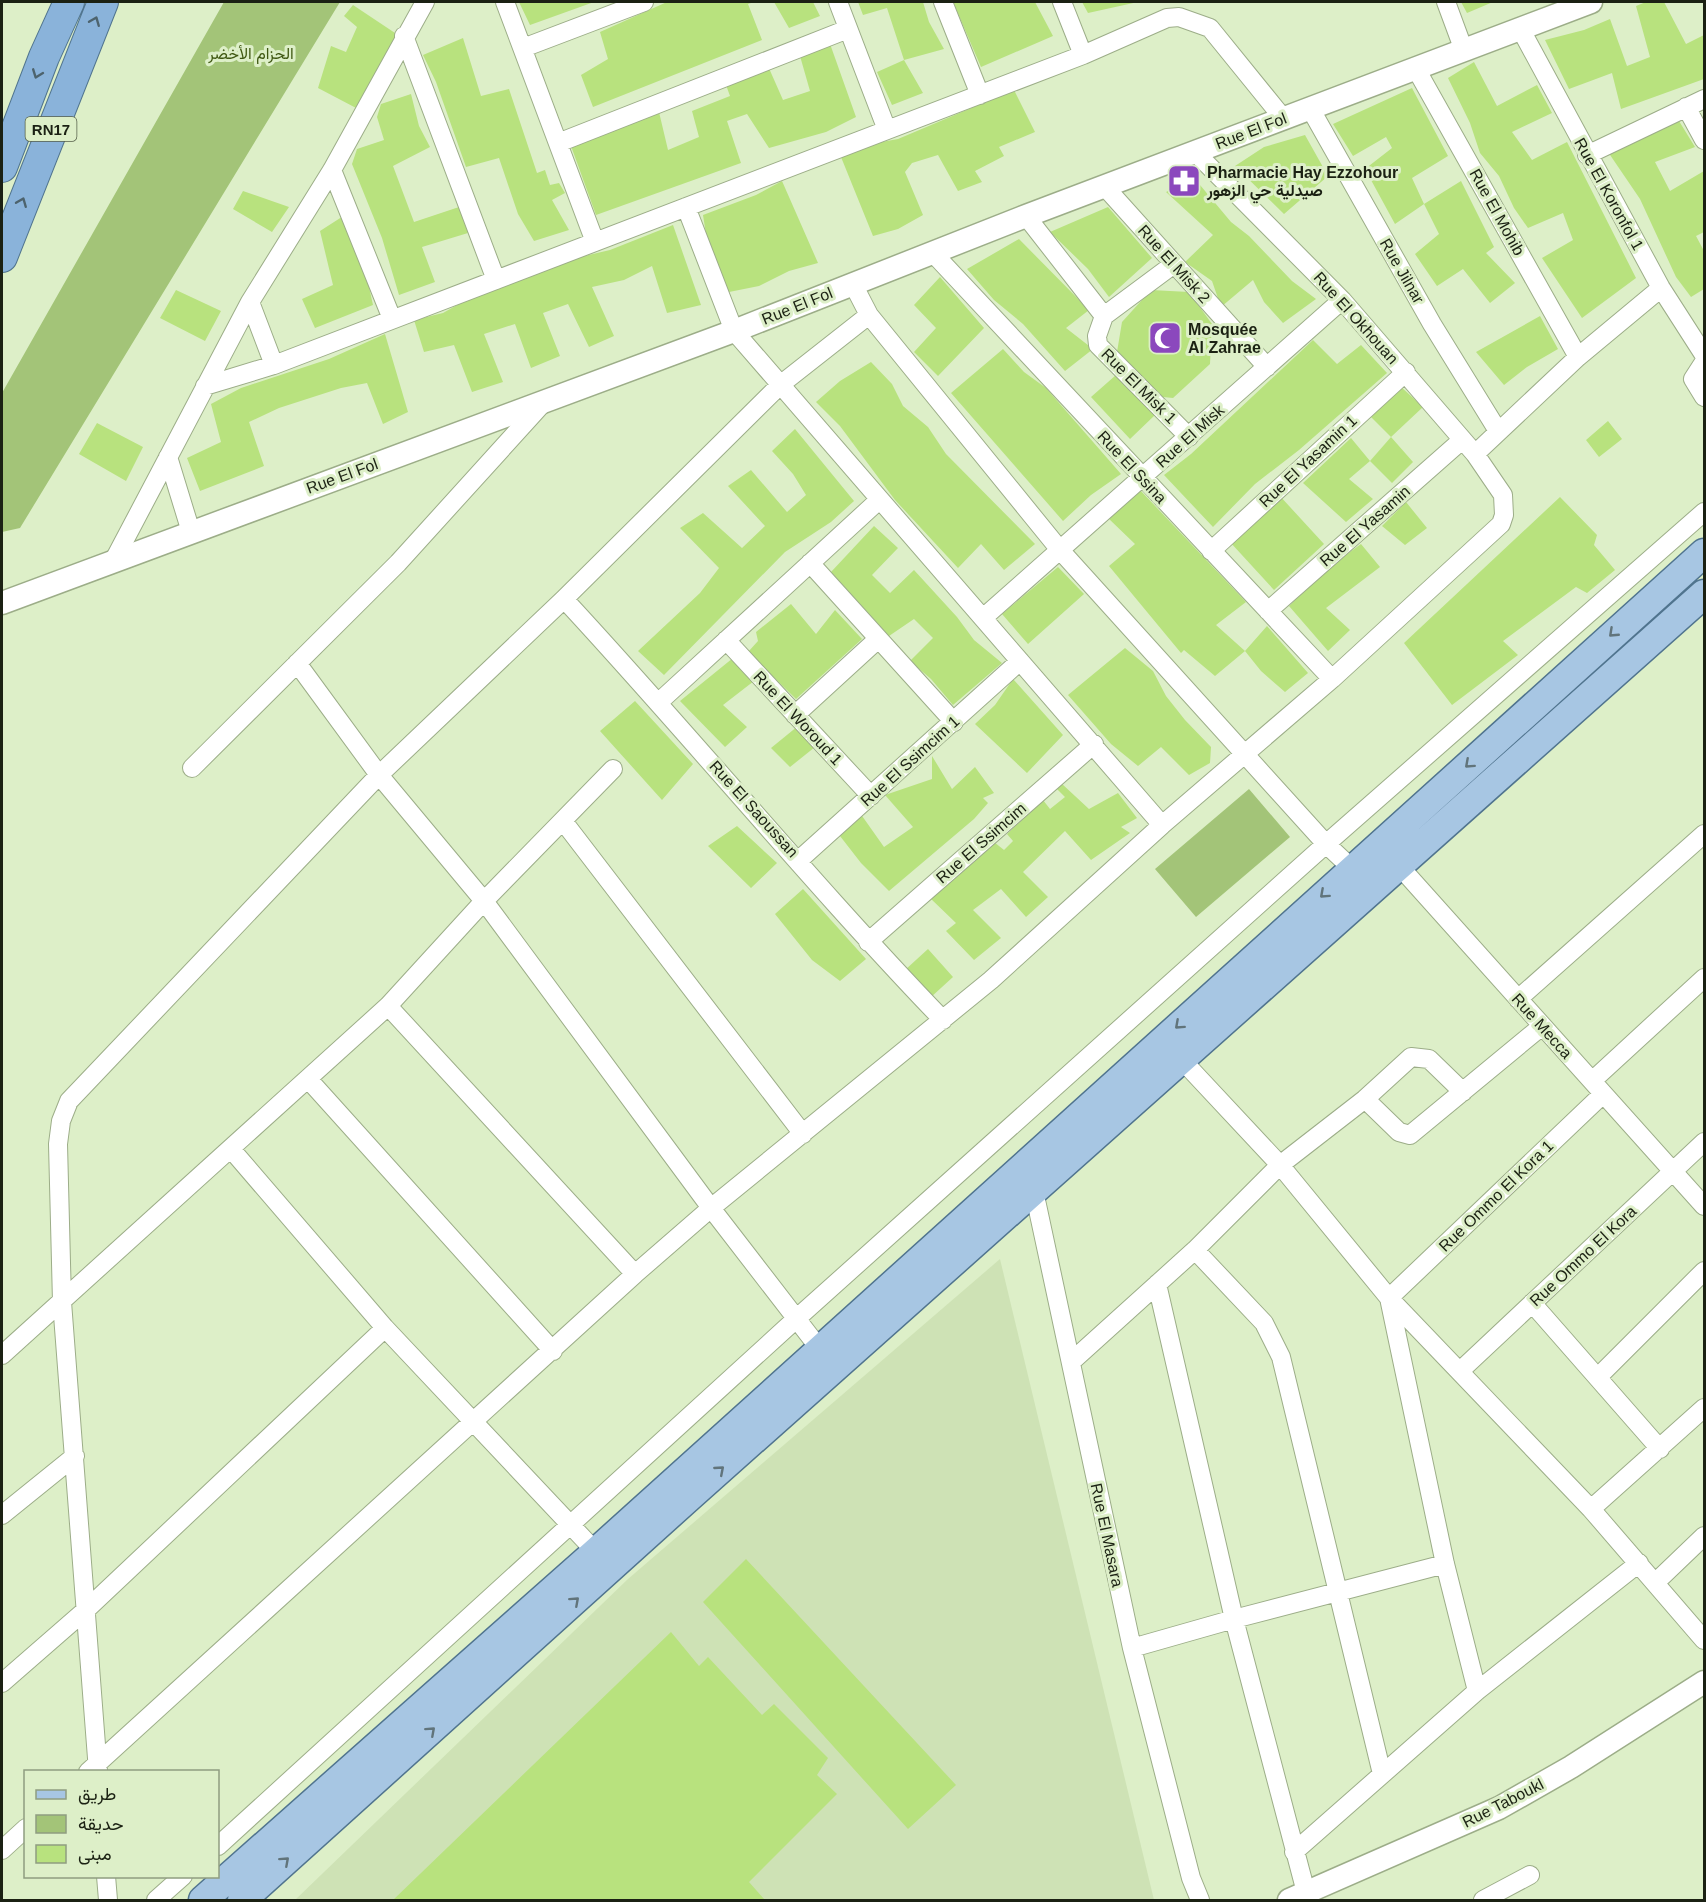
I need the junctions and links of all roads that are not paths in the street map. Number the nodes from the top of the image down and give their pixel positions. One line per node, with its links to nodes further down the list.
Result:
1 (69, 2): 28 (highway, RN17, one-way to 28)
2 (103, 2): 35 (highway, RN17, one-way to 2)
3 (425, 2): 13 (street)
4 (505, 2): 14 (street)
5 (644, 2): 14 (street)
6 (837, 2): 12 (street)
7 (943, 2): 18 (street)
8 (1062, 2): 16 (street)
9 (1446, 2): 15 (street)
10 (1591, 2): 11 (street, Rue El Fol)
11 (1520, 28): 15 (street, Rue El Fol); 27 (street, Rue El Koronfol 1)
12 (848, 29): 23 (street); 25 (street)
13 (404, 36): 29 (street); 37 (street)
14 (523, 48): 25 (street)
15 (1463, 48): 17 (street, Rue El Fol)
16 (1083, 55): 18 (street); 22 (street)
17 (1415, 67): 21 (street, Rue El Fol); 47 (street, Rue El Mohib)
18 (980, 95): 23 (street)
19 (1704, 99): 20 (street)
20 (1686, 107): 24 (street); 27 (street)
21 (1310, 108): 22 (street, Rue El Fol); 56 (street, Rue Jilnar)
22 (1283, 118): 26 (street, Rue El Fol)
23 (887, 130): 31 (street)
24 (1704, 140)
25 (558, 143): 33 (street)
26 (1195, 152): 30 (street, Rue El Fol); 40 (street, Rue El Okhouan)
27 (1587, 155): 39 (street, Rue El Koronfol 1)
28 (2, 167)
29 (332, 170): 41 (street); 44 (street)
30 (1106, 188): 32 (street, Rue El Fol); 36 (street, Rue El Misk 2)
31 (686, 207): 33 (street); 45 (street)
32 (1026, 216): 34 (street, Rue El Fol); 43 (street)
33 (595, 242): 37 (street)
34 (933, 253): 38 (street, Rue El Fol); 61 (street, Rue El Ssina)
35 (2, 257)
36 (1174, 264): 43 (street); 50 (street, Rue El Misk 2)
37 (496, 280): 44 (street)
38 (853, 284): 42 (street); 45 (street, Rue El Fol)
39 (1661, 288): 46 (street, Rue El Koronfol 1); 47 (street)
40 (1342, 300): 50 (street, Rue El Misk); 51 (street, Rue El Okhouan)
41 (250, 302): 49 (street); 53 (street)
42 (869, 315): 52 (street); 65 (street)
43 (1104, 315): 57 (street, Rue El Misk 1)
44 (392, 319): 49 (street)
45 (734, 331): 52 (street); 55 (street, Rue El Fol)
46 (1704, 355)
47 (1578, 357): 56 (street)
48 (1704, 362): 54 (street)
49 (274, 365): 53 (street)
50 (1267, 367): 57 (street, Rue El Misk)
51 (1406, 372): 58 (street, Rue El Okhouan); 66 (street, Rue El Yasamin 1)
52 (780, 385): 62 (street); 73 (street)
53 (205, 386): 60 (street)
54 (1700, 392)
55 (547, 399): 64 (street, Rue El Fol); 81 (street)
56 (1498, 431): 59 (street)
57 (1189, 436): 61 (street, Rue El Misk)
58 (1462, 440): 59 (street, Rue El Okhouan); 75 (street, Rue El Yasamin)
59 (1475, 454): 82 (street, Rue El Okhouan)
60 (168, 457): 64 (street); 68 (street)
61 (1142, 478): 65 (street, Rue El Misk); 66 (street, Rue El Ssina)
62 (878, 501): 69 (street); 77 (street)
63 (1704, 512): 71 (street)
64 (191, 532): 68 (street, Rue El Fol)
65 (1060, 550): 77 (street, Rue El Misk); 87 (street)
66 (1210, 551): 75 (street, Rue El Ssina)
67 (1704, 553): 70 (main road)
68 (114, 560): 74 (street, Rue El Fol)
69 (810, 563): 78 (street); 79 (street)
70 (1681, 574): 72 (street); 76 (main road)
71 (1617, 590): 76 (street); 95 (street)
72 (1704, 596): 96 (main road)
73 (564, 599): 83 (street, Rue El Saoussan); 90 (street)
74 (2, 603)
75 (1268, 611): 82 (street, Rue El Ssina)
76 (1637, 611): 96 (main road, one-way to 96)
77 (983, 618): 80 (street)
78 (726, 640): 83 (street); 84 (street, Rue El Woroud 1)
79 (877, 640): 84 (street); 85 (street)
80 (1020, 661): 85 (street, Rue El Ssimcim 1); 86 (street)
81 (297, 663): 88 (street); 90 (street)
82 (1332, 679): 87 (street)
83 (659, 702): 97 (street, Rue El Saoussan)
84 (795, 715): 91 (street, Rue El Woroud 1)
85 (954, 722): 91 (street, Rue El Ssimcim 1)
86 (1094, 744): 93 (street); 101 (street, Rue El Ssimcim)
87 (1246, 753): 93 (street); 95 (street)
88 (192, 768)
89 (614, 769): 92 (street)
90 (379, 775): 100 (street); 125 (street)
91 (871, 796): 97 (street, Rue El Ssimcim 1)
92 (563, 821): 100 (street); 112 (street)
93 (1161, 825): 105 (street)
94 (1704, 834): 103 (street)
95 (1326, 844): 98 (street); 127 (street)
96 (1388, 855): 98 (main road); 99 (main road); 103 (street, Rue Mecca)
97 (799, 860): 101 (street, Rue El Saoussan)
98 (1352, 869): 99 (street); 117 (main road, one-way to 117)
99 (1373, 889): 107 (main road)
100 (484, 901): 104 (street); 119 (street)
101 (868, 942): 105 (street, Rue El Saoussan)
102 (1704, 978): 109 (street, Rue Ommo El Kora 1)
103 (1518, 999): 106 (street, Rue Mecca)
104 (388, 1006): 108 (street); 122 (street)
105 (943, 1020): 112 (street)
106 (1542, 1026): 109 (street, Rue Mecca); 110 (street)
107 (1181, 1059): 115 (street); 117 (main road)
108 (308, 1079): 114 (street); 130 (street)
109 (1598, 1088): 116 (street, Rue Mecca); 124 (street, Rue Ommo El Kora 1)
110 (1463, 1092): 111 (street); 111 (street)
111 (1365, 1100): 115 (street)
112 (803, 1134): 119 (street)
113 (1704, 1142): 116 (street, Rue Ommo El Kora)
114 (231, 1149): 125 (street); 128 (street)
115 (1280, 1165): 120 (street); 124 (street)
116 (1673, 1171): 118 (street, Rue Mecca); 126 (street, Rue Ommo El Kora)
117 (1026, 1180): 129 (main road); 132 (street, Rue El Masara); 168 (main road, one-way to 117)
118 (1704, 1206)
119 (711, 1208): 122 (street); 127 (street)
120 (1195, 1250): 123 (street); 147 (street)
121 (1704, 1271): 134 (street)
122 (635, 1274): 130 (street)
123 (1157, 1284): 132 (street); 149 (street)
124 (1389, 1298): 133 (street); 145 (street)
125 (62, 1302): 131 (street); 138 (street)
126 (1532, 1303): 133 (street, Rue Ommo El Kora); 134 (street)
127 (796, 1319): 129 (street); 141 (street)
128 (385, 1328): 136 (street); 148 (street)
129 (819, 1348): 143 (main road)
130 (553, 1351): 136 (street)
131 (2, 1355)
132 (1071, 1362): 151 (street, Rue El Masara)
133 (1460, 1371): 139 (street)
134 (1598, 1377): 137 (street)
135 (1704, 1408): 137 (street)
136 (476, 1421): 141 (street); 155 (street)
137 (1660, 1449): 139 (street)
138 (75, 1456): 140 (street); 148 (street)
139 (1591, 1509): 144 (street)
140 (2, 1515)
141 (570, 1526): 143 (street); 158 (street)
142 (1704, 1536): 146 (street)
143 (596, 1552): 167 (main road)
144 (1639, 1563): 146 (street); 154 (street)
145 (1445, 1564): 147 (street); 154 (street)
146 (1656, 1582): 150 (street)
147 (1337, 1591): 149 (street); 156 (street)
148 (88, 1608): 152 (street); 155 (street)
149 (1233, 1619): 151 (street); 160 (street)
150 (1704, 1640)
151 (1132, 1648): 169 (street, Rue El Masara)
152 (5, 1672)
153 (1704, 1682): 164 (street, Rue Taboukl)
154 (1477, 1691): 156 (street)
155 (94, 1769)
156 (1382, 1774): 160 (street)
157 (24, 1830): 159 (street)
158 (219, 1845)
159 (2, 1850)
160 (1294, 1851): 164 (street)
161 (1530, 1875): 170 (street)
162 (106, 1878): 165 (street)
163 (181, 1878): 166 (street)
164 (1300, 1898)
165 (108, 1900)
166 (156, 1900)
167 (203, 1900)
168 (242, 1900)
169 (1200, 1900)
170 (1483, 1900)

